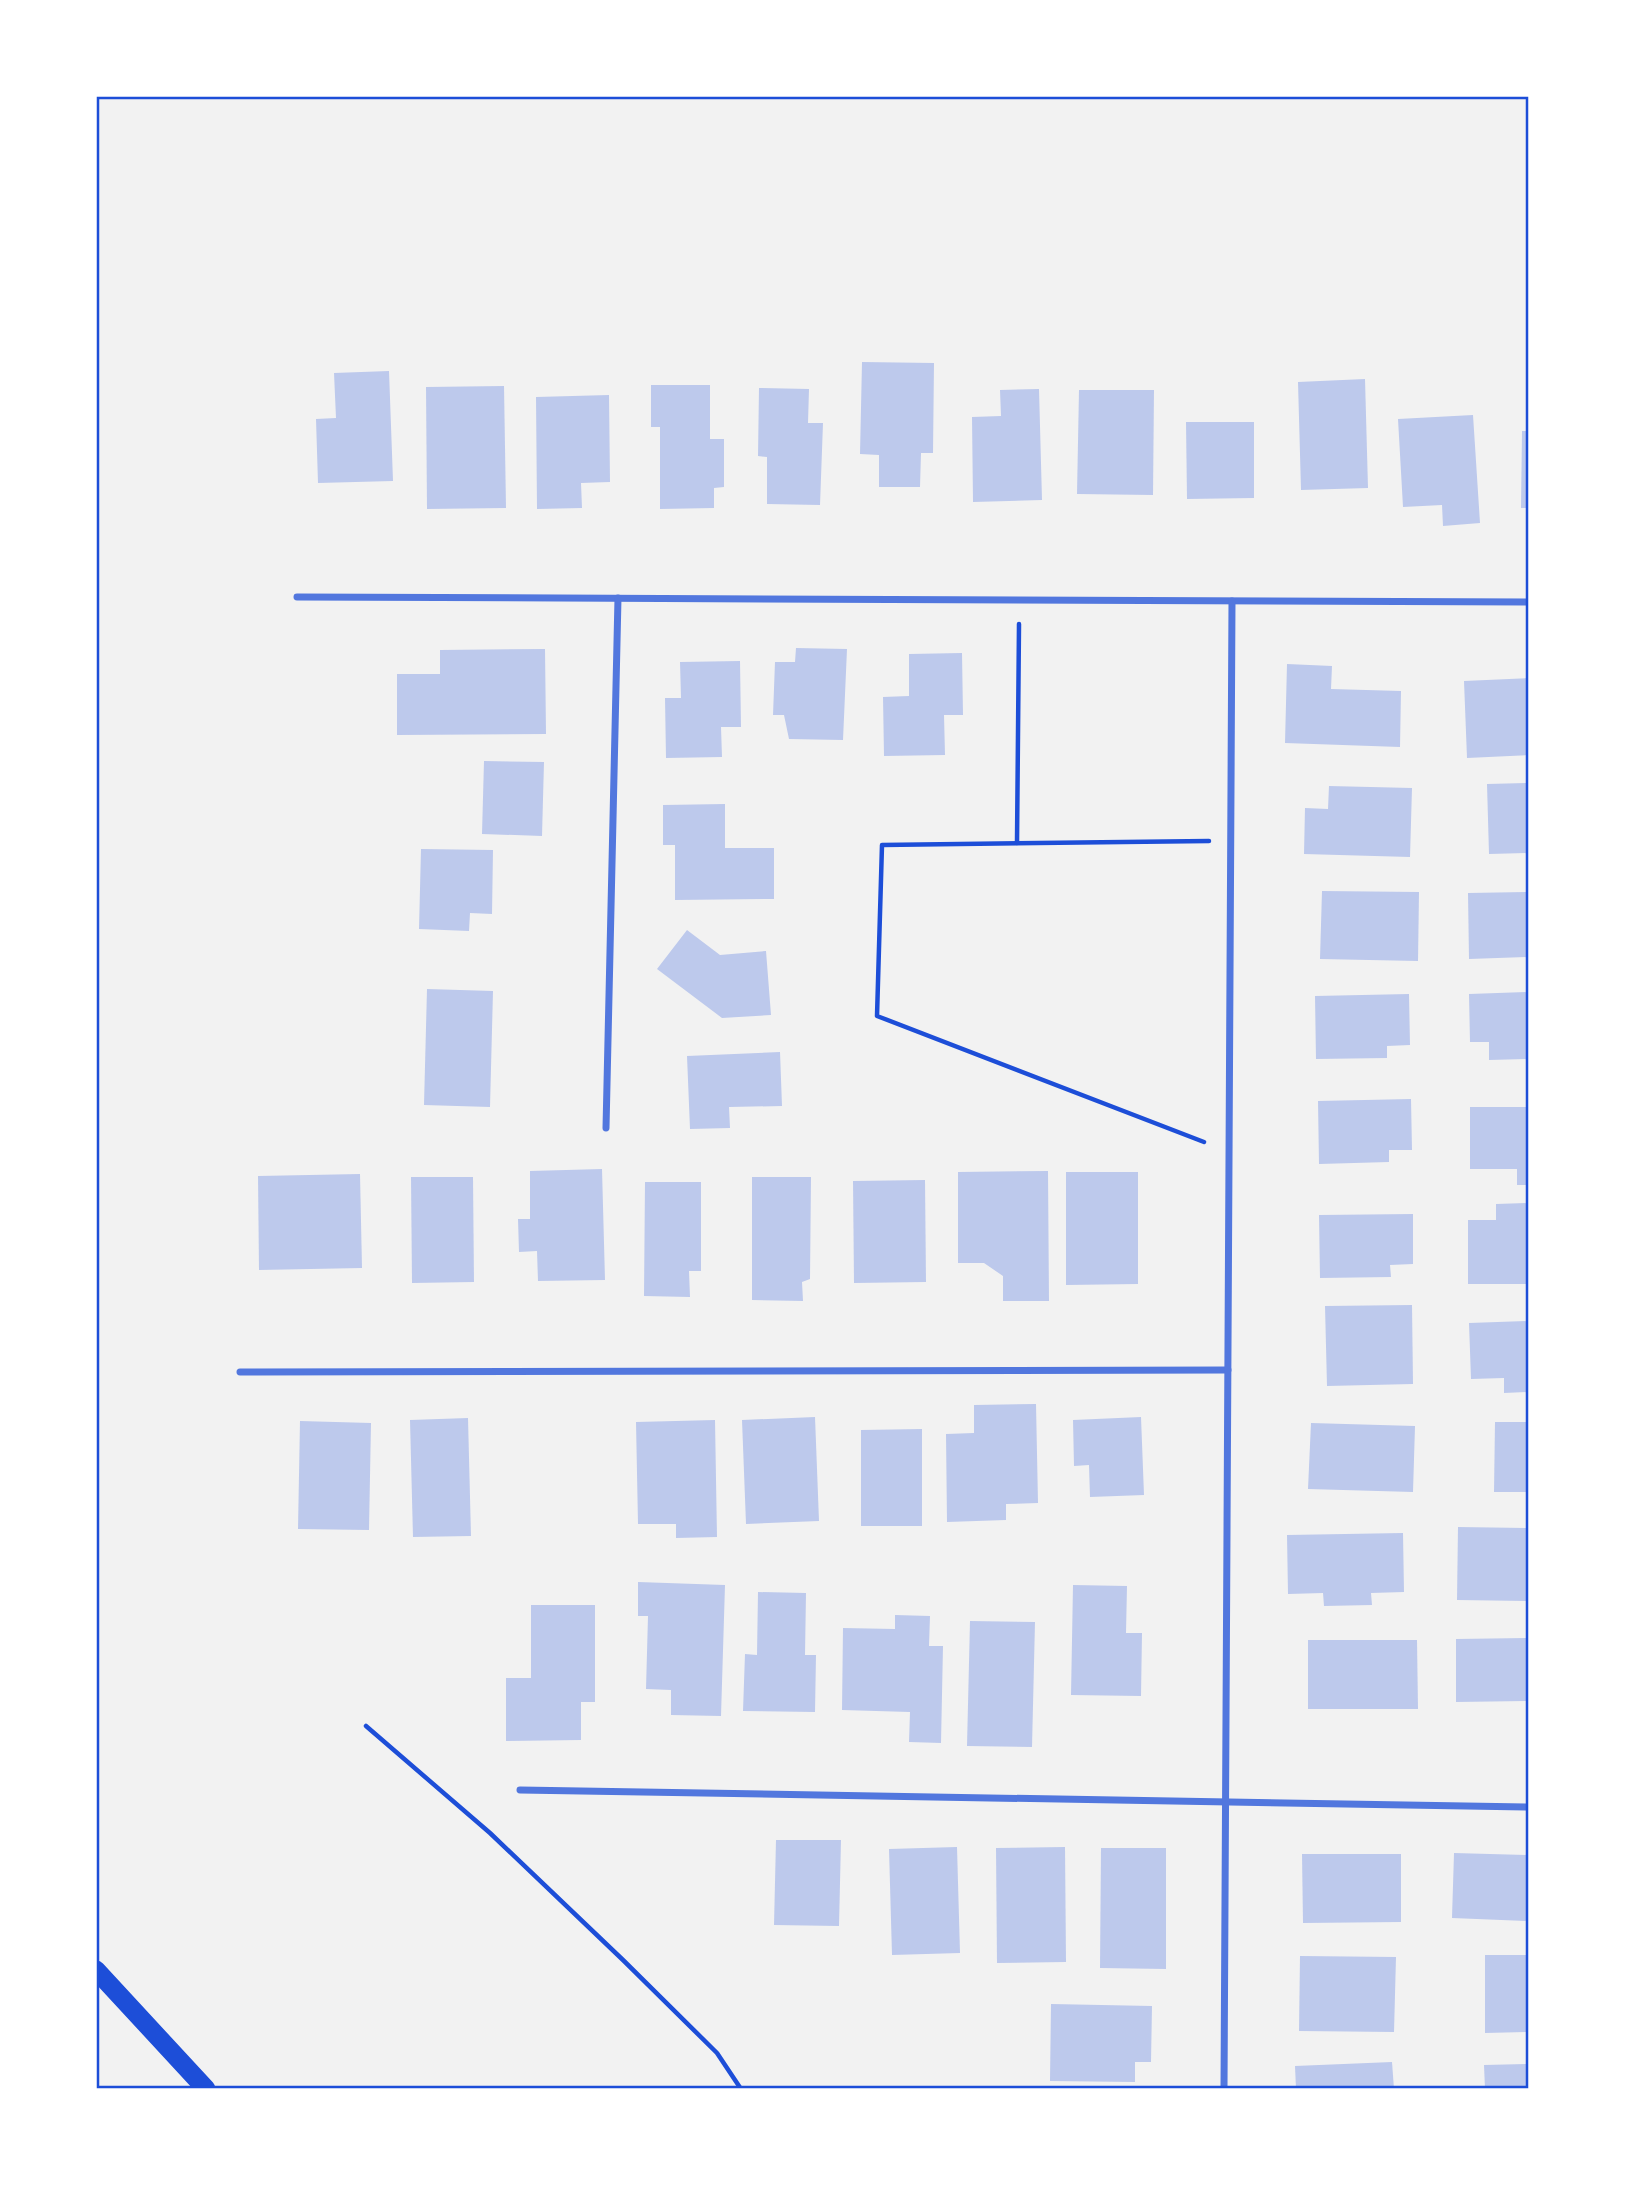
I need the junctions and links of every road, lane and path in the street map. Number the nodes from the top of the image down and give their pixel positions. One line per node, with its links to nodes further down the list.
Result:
1 (297, 597): 2 (street)
2 (618, 598): 3 (street); 8 (street)
3 (1020, 600): 4 (street); 7 (path)
4 (1232, 601): 5 (street); 6 (street)
5 (1529, 602)
6 (1231, 841): 7 (path); 9 (street)
7 (1017, 843): 9 (path)
8 (606, 1128)
9 (1229, 1152): 10 (street)
10 (1228, 1370): 11 (street); 14 (street)
11 (240, 1372)
12 (366, 1726): 18 (path)
13 (520, 1790): 14 (street)
14 (1225, 1802): 15 (street); 19 (street)
15 (1529, 1807)
16 (96, 1970): 17 (highway)
17 (206, 2089)
18 (741, 2089)
19 (1224, 2089)

